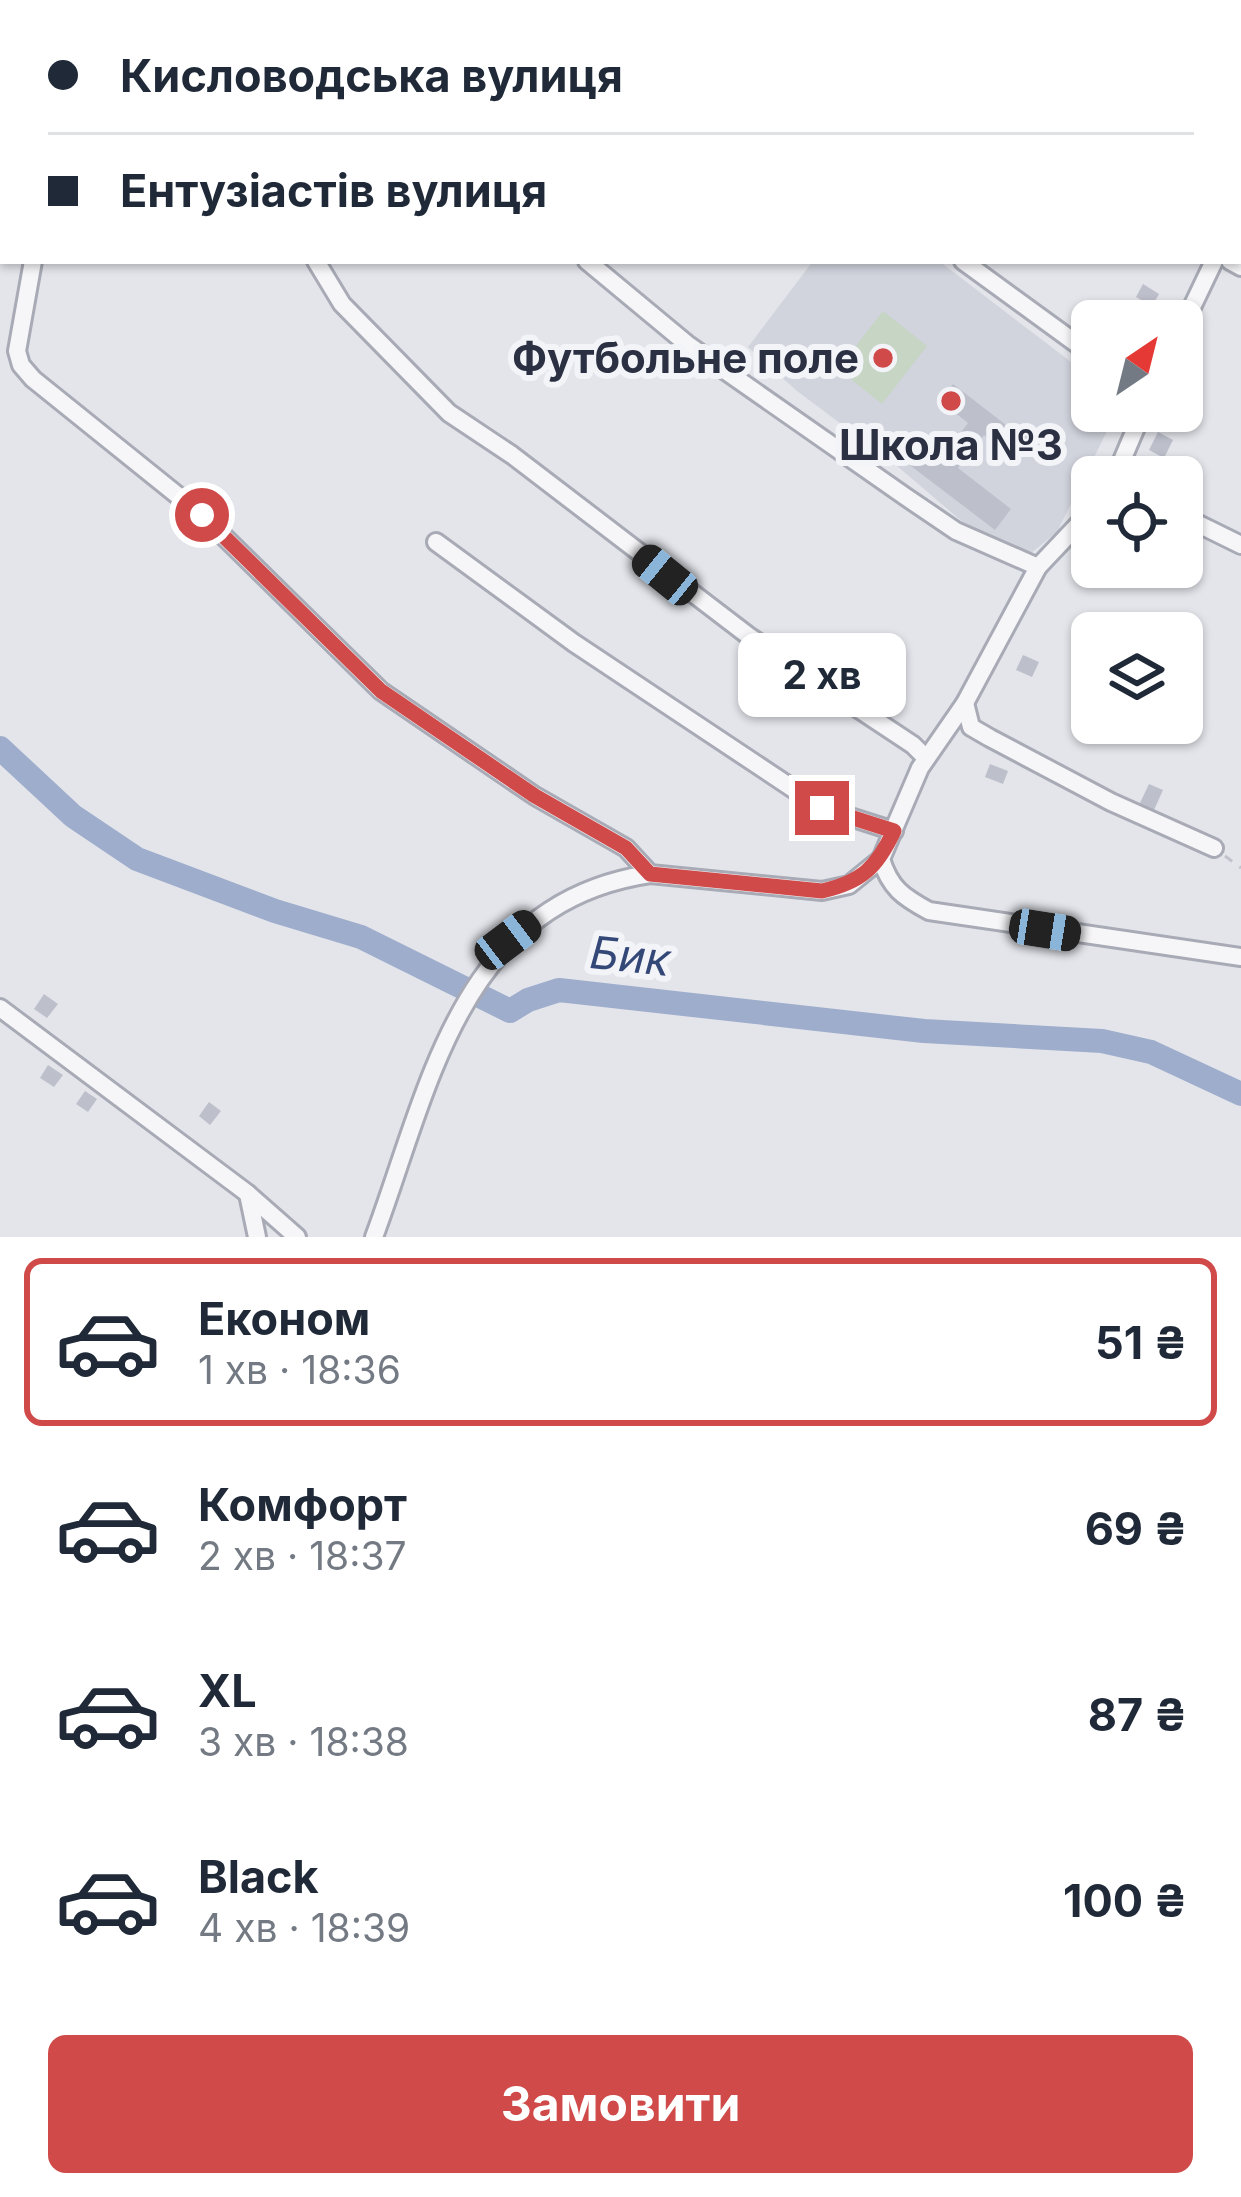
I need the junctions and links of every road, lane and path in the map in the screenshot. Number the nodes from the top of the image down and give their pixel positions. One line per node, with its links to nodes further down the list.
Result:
1 (32, 264): 19 (street)
2 (318, 264): 14 (street)
3 (591, 264): 12 (street)
4 (967, 264): 7 (street)
5 (1213, 264): 6 (street)
6 (1195, 300)
7 (1071, 340)
8 (1203, 526): 11 (street)
9 (1071, 532): 12 (street)
10 (436, 542): 15 (street)
11 (1241, 545)
12 (1038, 567): 13 (street)
13 (964, 703): 14 (street); 16 (street)
14 (926, 758): 15 (street)
15 (894, 831): 17 (street)
16 (1214, 848): 18 (path)
17 (881, 859): 19 (street); 20 (street)
18 (1241, 868)
19 (650, 874): 25 (street)
20 (1241, 958)
21 (0, 1008): 22 (street)
22 (247, 1193): 23 (street); 24 (street)
23 (257, 1237)
24 (297, 1237)
25 (374, 1237)

